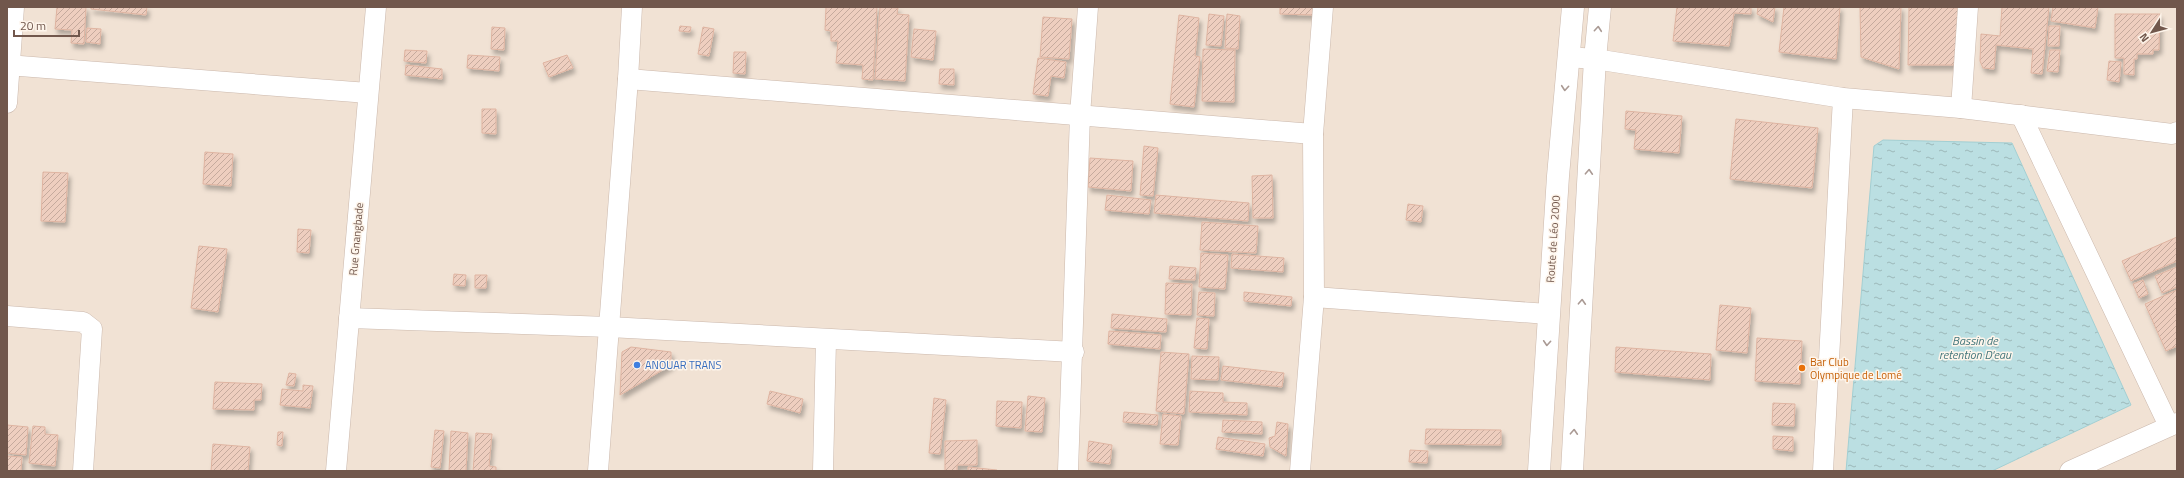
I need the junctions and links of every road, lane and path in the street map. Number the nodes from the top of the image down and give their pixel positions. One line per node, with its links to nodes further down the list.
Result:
1 (14, 7): 11 (street)
2 (376, 7): 13 (street, Rue Gnangbade)
3 (632, 7): 12 (street)
4 (1088, 7): 17 (street)
5 (1323, 7): 20 (street)
6 (1573, 7): 9 (street, Route de Léo 2000)
7 (1600, 7): 10 (street, one-way to 7)
8 (1968, 7): 16 (street)
9 (1568, 57): 10 (street); 22 (street, Route de Léo 2000, one-way to 22)
10 (1595, 59): 14 (street); 36 (street, one-way to 10)
11 (9, 65): 13 (street); 15 (street)
12 (628, 79): 17 (street); 25 (street)
13 (368, 93): 24 (street, Rue Gnangbade)
14 (1843, 98): 16 (street); 37 (street)
15 (7, 103)
16 (1961, 108): 18 (street)
17 (1080, 115): 20 (street); 27 (street)
18 (2021, 115): 19 (street); 28 (street)
19 (2177, 132)
20 (1313, 134): 21 (street)
21 (1314, 298): 22 (street); 34 (street)
22 (1548, 314): 35 (street, Route de Léo 2000, one-way to 35)
23 (7, 316): 29 (street)
24 (349, 318): 25 (street); 30 (street, Rue Gnangbade)
25 (609, 327): 26 (street); 31 (street)
26 (826, 340): 27 (street); 32 (street)
27 (1074, 352): 33 (street)
28 (2173, 424): 38 (street)
29 (83, 471)
30 (336, 471)
31 (598, 471)
32 (823, 471)
33 (1068, 471)
34 (1300, 471)
35 (1538, 471)
36 (1572, 471)
37 (1823, 471)
38 (2070, 471)

